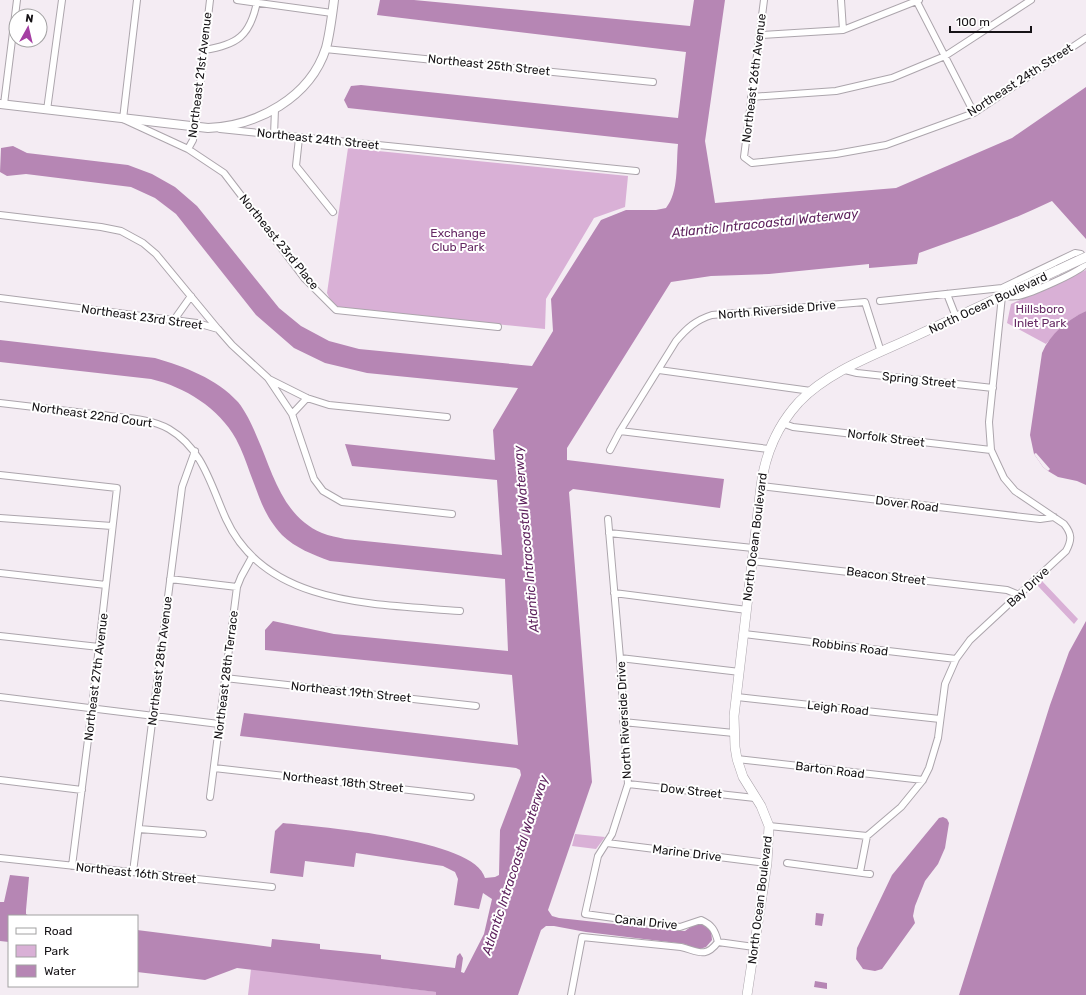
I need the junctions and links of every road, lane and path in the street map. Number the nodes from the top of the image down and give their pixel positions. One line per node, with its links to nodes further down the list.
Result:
1 (17, 0): 21 (street)
2 (62, 0): 23 (street)
3 (137, 0): 25 (street)
4 (210, 0): 17 (street, Northeast 21st Avenue)
5 (237, 0): 10 (street)
6 (334, 0): 12 (street)
7 (764, 0): 14 (street, Northeast 26th Avenue)
8 (841, 0): 13 (street)
9 (1031, 0): 18 (street)
10 (254, 1): 12 (street); 17 (street)
11 (918, 1): 13 (street); 18 (street)
12 (332, 13): 16 (street)
13 (843, 30): 14 (street)
14 (761, 34): 20 (street, Northeast 26th Avenue)
15 (1086, 38): 24 (street, Northeast 24th Street)
16 (326, 49): 19 (street, Northeast 25th Street); 22 (street)
17 (204, 50): 26 (street, Northeast 21st Avenue)
18 (945, 56): 20 (street); 24 (street)
19 (653, 82)
20 (751, 97): 31 (street, Northeast 26th Avenue)
21 (2, 104): 23 (street, Northeast 24th Street)
22 (275, 109): 27 (street); 28 (street)
23 (47, 110): 25 (street, Northeast 24th Street)
24 (974, 113): 31 (street, Northeast 24th Street)
25 (123, 119): 26 (street, Northeast 24th Street); 30 (street, Northeast 23rd Place)
26 (195, 127): 27 (street, Northeast 24th Street); 30 (street, Northeast 21st Avenue)
27 (208, 128): 28 (street, Northeast 24th Street)
28 (274, 135): 29 (street, Northeast 24th Street)
29 (299, 138): 32 (street, Northeast 24th Street); 33 (street)
30 (188, 150): 43 (street, Northeast 23rd Place)
31 (744, 157)
32 (636, 171)
33 (333, 212)
34 (0, 215): 37 (street)
35 (1086, 257): 38 (main road, North Ocean Boulevard, bridge)
36 (947, 294): 38 (street); 40 (street); 41 (street)
37 (191, 296): 42 (street); 44 (street)
38 (1002, 296): 41 (main road, North Ocean Boulevard); 49 (street, Bay Drive)
39 (0, 298): 42 (street, Northeast 23rd Street)
40 (880, 301)
41 (956, 317): 45 (main road, North Ocean Boulevard)
42 (174, 320): 44 (street, Northeast 23rd Street)
43 (498, 327)
44 (218, 329): 48 (street, Northeast 23rd Street)
45 (881, 352): 46 (street, North Riverside Drive); 47 (main road, North Ocean Boulevard)
46 (659, 370): 50 (street); 56 (street, North Riverside Drive)
47 (845, 370): 49 (street, Spring Street); 50 (main road, North Ocean Boulevard)
48 (268, 378): 51 (street); 53 (street, Northeast 23rd Street)
49 (993, 388): 59 (street, Bay Drive)
50 (811, 391): 55 (main road, North Ocean Boulevard)
51 (306, 398): 53 (street); 54 (street)
52 (0, 402): 60 (street, Northeast 22nd Court)
53 (292, 414): 63 (street, Northeast 23rd Street)
54 (447, 417)
55 (782, 423): 57 (main road, North Ocean Boulevard); 59 (street, Norfolk Street)
56 (620, 431): 57 (street); 58 (street, North Riverside Drive)
57 (769, 449): 62 (main road, North Ocean Boulevard)
58 (610, 450)
59 (991, 450): 64 (street, Bay Drive)
60 (195, 451): 70 (street, Northeast 22nd Court); 73 (street, Northeast 28th Avenue)
61 (0, 475): 67 (street, Northeast 27th Avenue)
62 (761, 486): 64 (street, Dover Road); 69 (main road, North Ocean Boulevard)
63 (452, 514)
64 (1054, 517): 77 (street, Bay Drive)
65 (0, 518): 67 (street)
66 (608, 519): 68 (street, North Riverside Drive)
67 (112, 526): 74 (street, Northeast 27th Avenue)
68 (608, 533): 69 (street); 76 (street, North Riverside Drive)
69 (754, 548): 71 (main road, North Ocean Boulevard)
70 (252, 558): 75 (street, Northeast 28th Terrace); 79 (street, Northeast 22nd Court)
71 (752, 561): 77 (street, Beacon Street); 78 (main road, North Ocean Boulevard)
72 (0, 573): 74 (street)
73 (170, 579): 75 (street); 91 (street, Northeast 28th Avenue)
74 (106, 585): 82 (street, Northeast 27th Avenue)
75 (237, 587): 86 (street, Northeast 28th Terrace)
76 (614, 593): 78 (street); 83 (street, North Riverside Drive)
77 (1019, 595): 84 (street, Bay Drive)
78 (747, 610): 80 (main road, North Ocean Boulevard)
79 (460, 611)
80 (744, 634): 84 (street, Robbins Road); 85 (main road, North Ocean Boulevard)
81 (0, 636): 82 (street)
82 (99, 646): 90 (street, Northeast 27th Avenue)
83 (620, 658): 85 (street); 93 (street, North Riverside Drive)
84 (956, 659): 92 (street, Bay Drive)
85 (740, 672): 88 (main road, North Ocean Boulevard)
86 (225, 678): 89 (street, Northeast 19th Street); 94 (street, Northeast 28th Terrace)
87 (0, 697): 90 (street)
88 (737, 697): 92 (street, Leigh Road); 95 (main road, North Ocean Boulevard)
89 (476, 706)
90 (92, 708): 91 (street); 101 (street, Northeast 27th Avenue)
91 (154, 715): 94 (street); 106 (street, Northeast 28th Avenue)
92 (940, 719): 98 (street, Bay Drive)
93 (624, 722): 95 (street); 100 (street, North Riverside Drive)
94 (219, 724): 97 (street, Northeast 28th Terrace)
95 (734, 733): 96 (main road, North Ocean Boulevard)
96 (737, 759): 98 (street, Barton Road); 104 (main road, North Ocean Boulevard)
97 (214, 768): 102 (street, Northeast 28th Terrace); 103 (street, Northeast 18th Street)
98 (923, 780): 108 (street, Bay Drive)
99 (0, 781): 101 (street)
100 (628, 784): 104 (street, Dow Street); 109 (street, North Riverside Drive)
101 (82, 790): 113 (street, Northeast 27th Avenue)
102 (210, 797)
103 (472, 797)
104 (755, 798): 105 (main road, North Ocean Boulevard)
105 (769, 826): 108 (street); 111 (main road, North Ocean Boulevard)
106 (139, 829): 107 (street); 114 (street, Northeast 28th Avenue)
107 (203, 834)
108 (867, 836): 115 (street)
109 (607, 843): 111 (street, Marine Drive); 118 (street, North Riverside Drive)
110 (0, 858): 113 (street, Northeast 16th Street)
111 (767, 863): 120 (main road, North Ocean Boulevard)
112 (787, 864): 115 (street)
113 (72, 866): 114 (street, Northeast 16th Street)
114 (133, 872): 117 (street, Northeast 16th Street)
115 (860, 872): 116 (street)
116 (870, 874)
117 (272, 887)
118 (585, 914): 119 (street, Canal Drive)
119 (718, 942): 120 (street); 121 (street, Canal Drive)
120 (754, 946): 122 (main road, North Ocean Boulevard)
121 (571, 995)
122 (747, 995)

